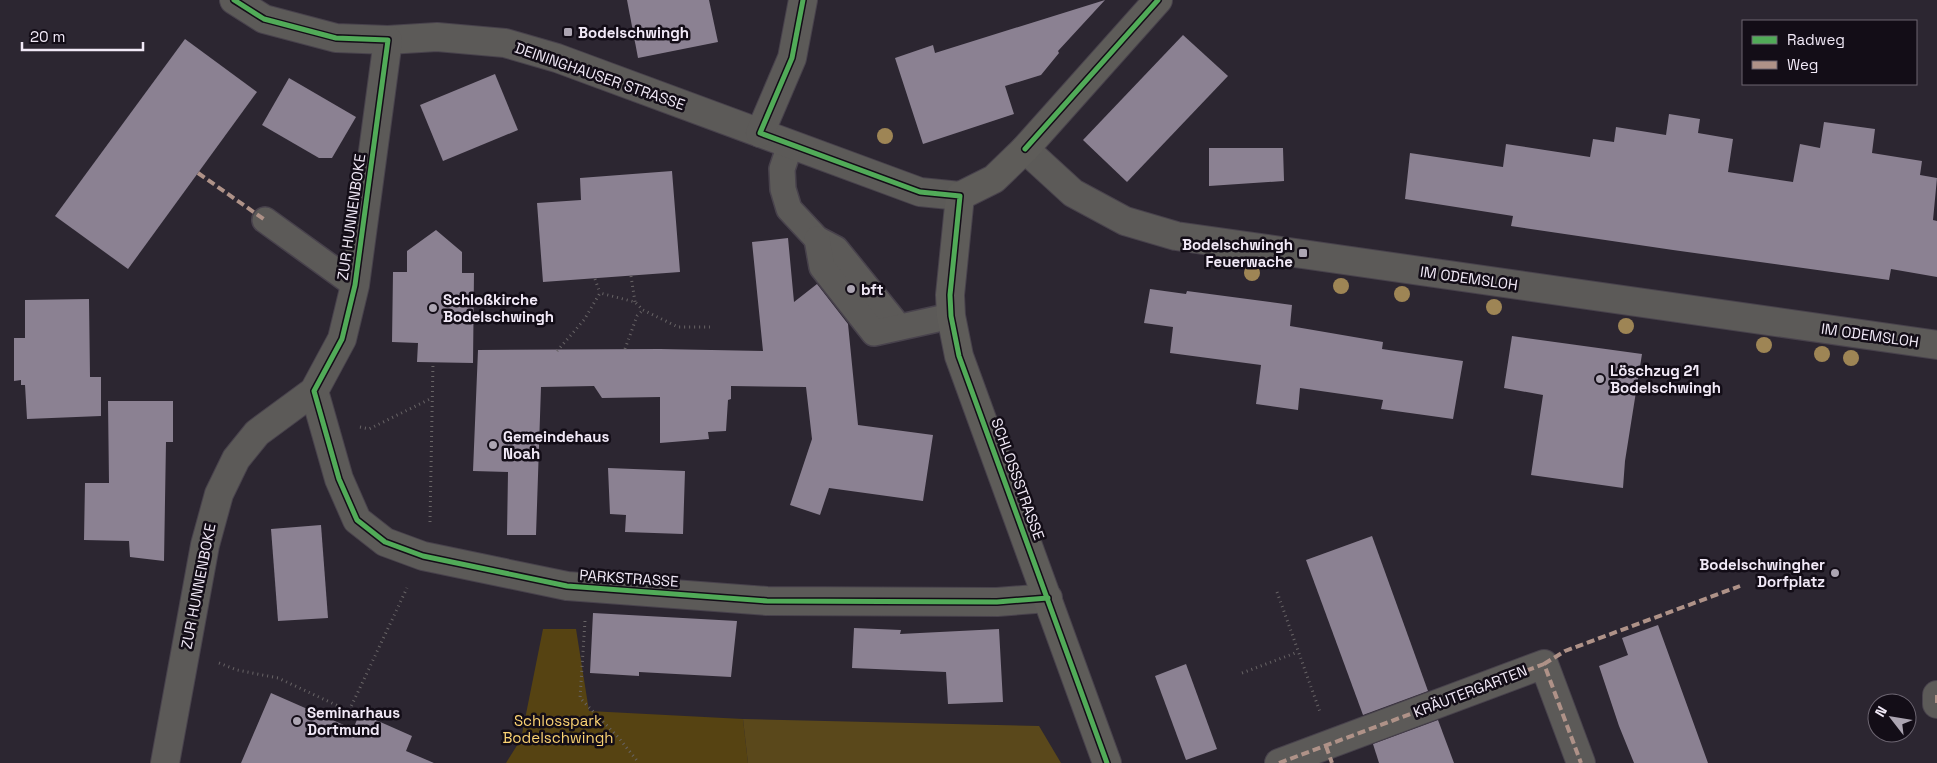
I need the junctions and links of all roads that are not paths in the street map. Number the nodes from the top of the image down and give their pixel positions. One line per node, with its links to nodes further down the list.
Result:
1 (234, 0): 4 (street, DEININGHAUSER STRASSE)
2 (803, 0): 5 (street)
3 (1158, 0): 7 (street)
4 (388, 40): 5 (street, DEININGHAUSER STRASSE); 10 (street, ZUR HUNNENBOKE)
5 (760, 134): 6 (street, DEININGHAUSER STRASSE)
6 (790, 145): 8 (street, DEININGHAUSER STRASSE); 11 (lane)
7 (1025, 149): 8 (street); 12 (street, IM ODEMSLOH)
8 (960, 196): 11 (street, SCHLOSSSTRASSE)
9 (265, 220): 10 (lane)
10 (355, 285): 13 (street, ZUR HUNNENBOKE)
11 (951, 316): 14 (street, SCHLOSSSTRASSE)
12 (1937, 344)
13 (314, 391): 14 (street, PARKSTRASSE); 18 (street, ZUR HUNNENBOKE)
14 (1048, 598): 19 (street, SCHLOSSSTRASSE)
15 (1937, 694): 16 (street)
16 (1937, 704)
17 (1329, 751): 20 (street, KRÄUTERGARTEN); 21 (street, KRÄUTERGARTEN)
18 (165, 763)
19 (1107, 763)
20 (1279, 763)
21 (1581, 763)

